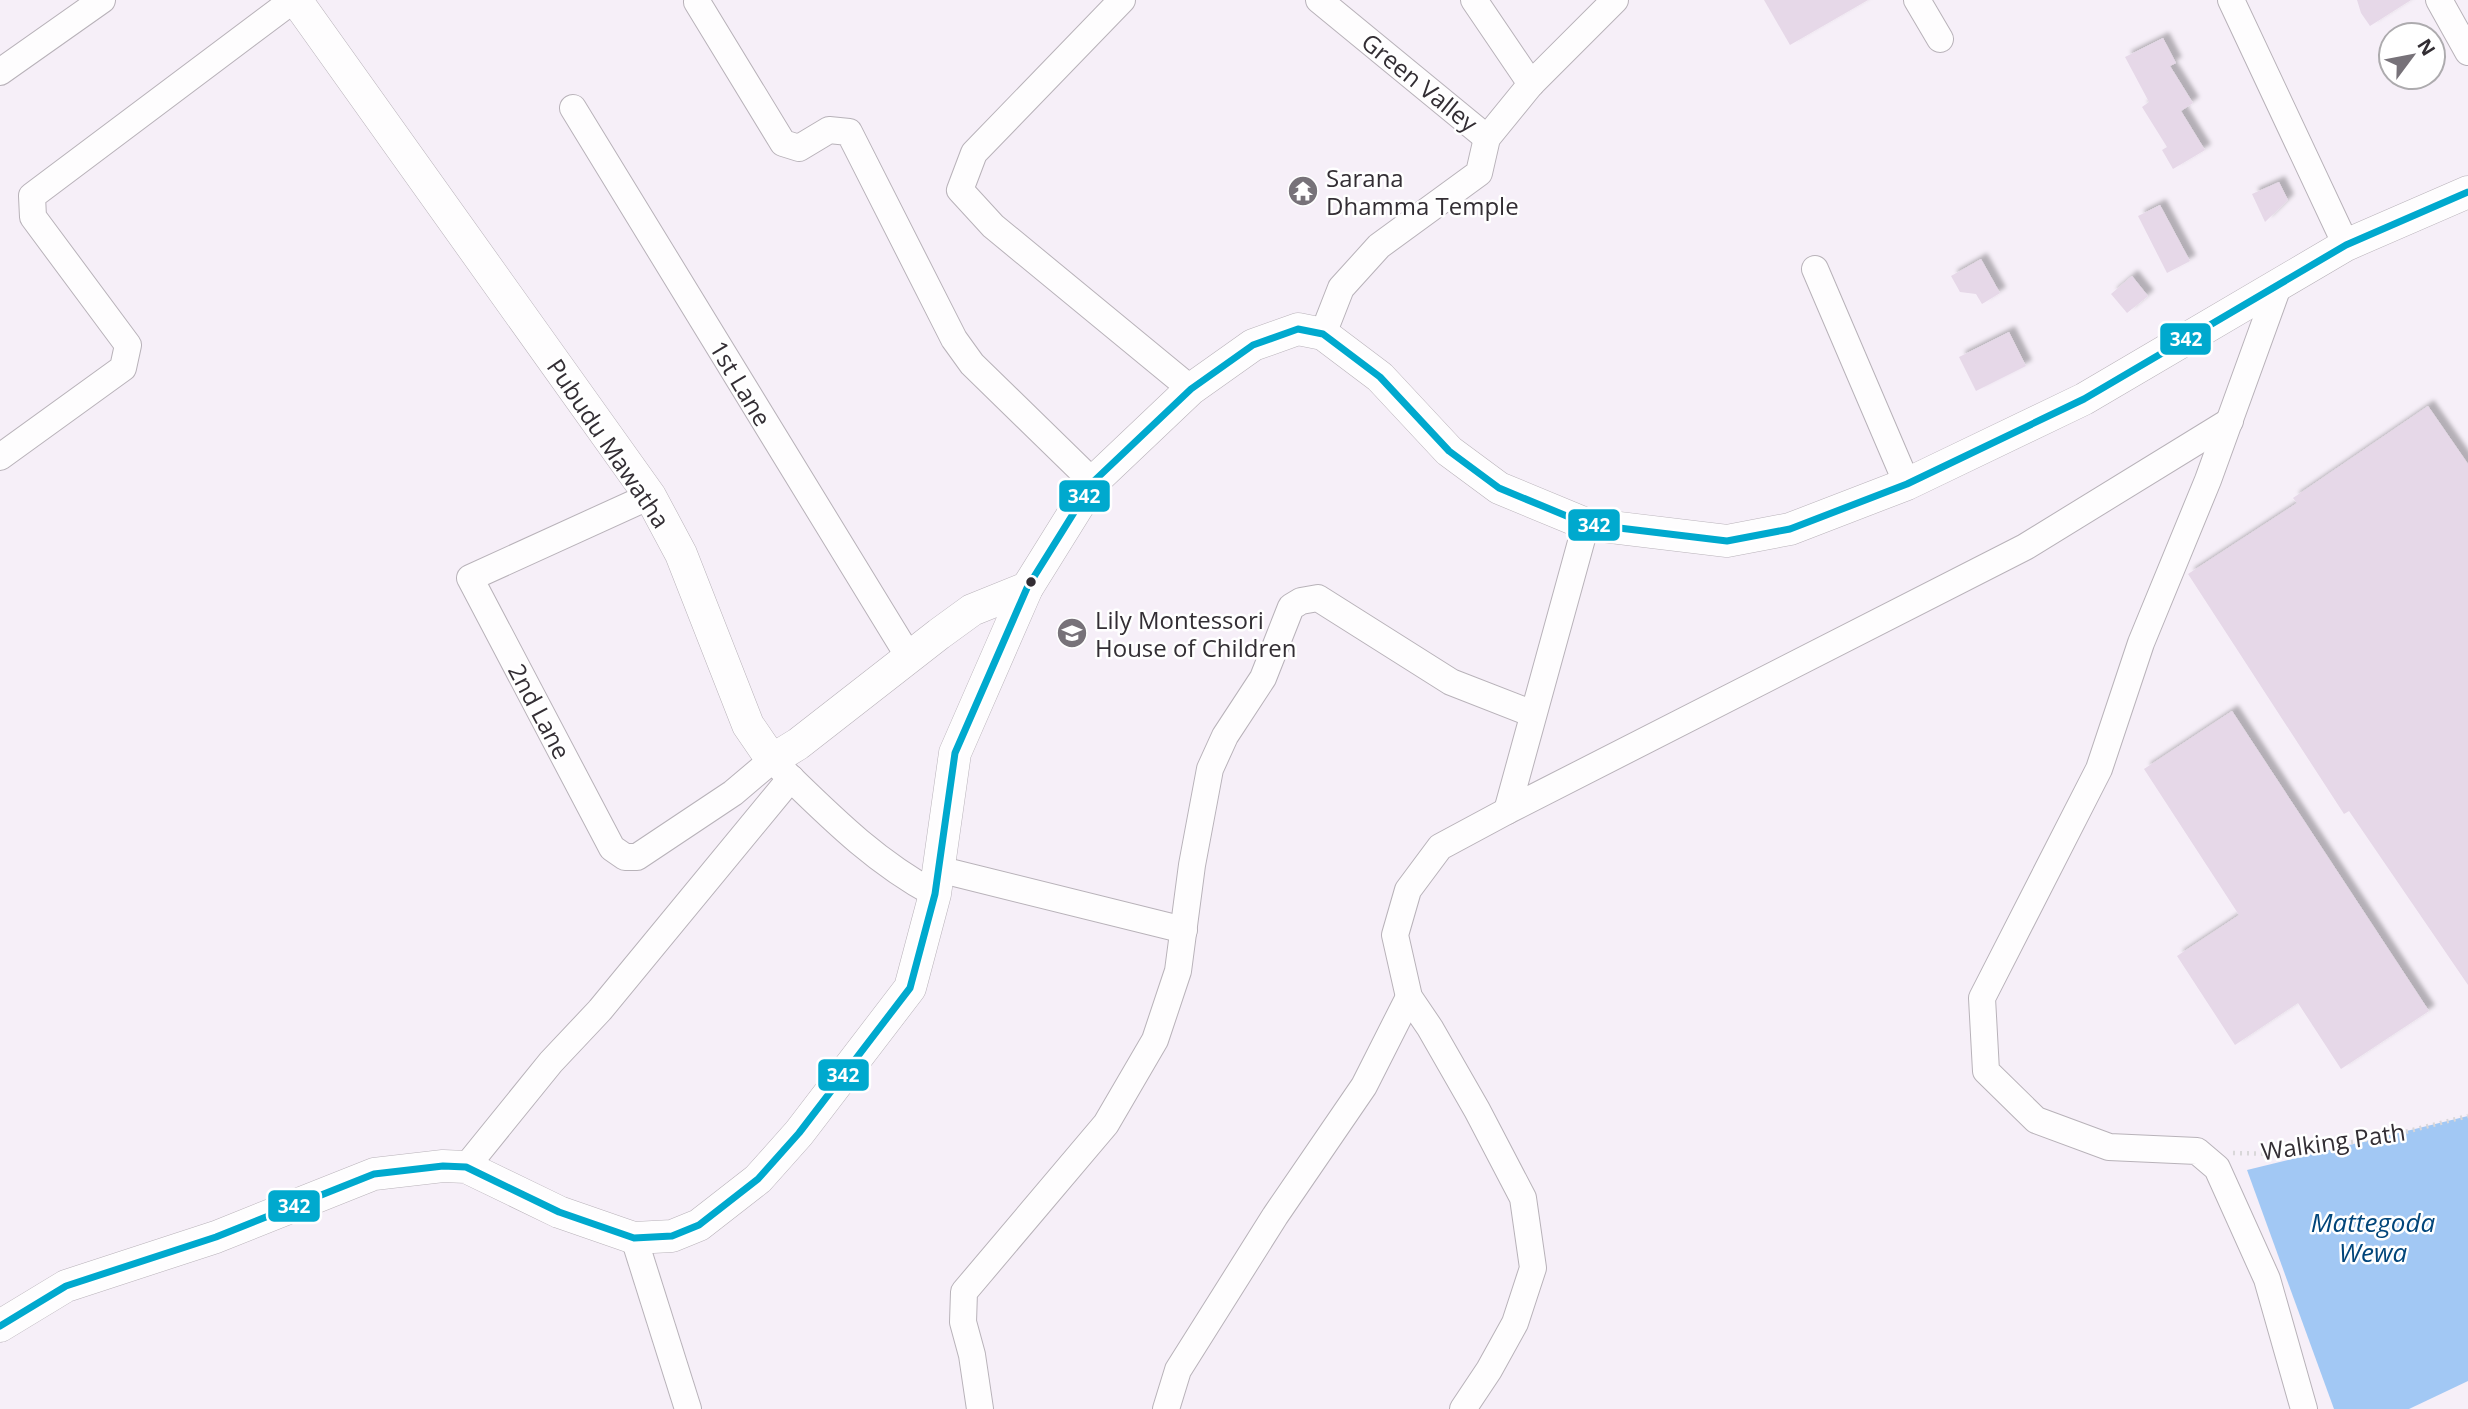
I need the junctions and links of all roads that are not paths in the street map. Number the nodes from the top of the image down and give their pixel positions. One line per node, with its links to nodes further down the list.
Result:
1 (102, 0): 13 (street)
2 (294, 0): 24 (street); 27 (street, Pubudu Mawatha)
3 (1122, 0): 22 (street)
4 (1319, 0): 16 (street, Green Valley)
5 (1474, 0): 14 (street)
6 (1615, 0): 14 (street)
7 (1917, 0): 11 (street)
8 (2231, 0): 18 (street)
9 (2438, 0): 12 (street)
10 (697, 2): 25 (street)
11 (1940, 39)
12 (2468, 52)
13 (0, 72)
14 (1531, 85): 16 (street)
15 (573, 108): 30 (street, 1st Lane)
16 (1487, 138): 21 (street)
17 (2468, 192): 18 (street)
18 (2346, 245): 20 (street)
19 (1815, 269): 26 (street)
20 (2279, 284): 23 (street); 26 (street)
21 (1323, 334): 22 (street); 28 (street)
22 (1191, 389): 25 (street)
23 (2230, 421): 33 (street); 44 (street)
24 (0, 457)
25 (1093, 482): 29 (street)
26 (1907, 484): 28 (street)
27 (650, 496): 32 (street, Pubudu Mawatha); 32 (street, 2nd Lane)
28 (1586, 524): 31 (street)
29 (1027, 588): 30 (street); 34 (street)
30 (909, 657): 32 (street)
31 (1533, 714): 33 (street); 35 (street)
32 (781, 769): 34 (street); 37 (street)
33 (1507, 811): 36 (street)
34 (936, 881): 35 (street); 38 (street)
35 (1184, 930): 41 (street)
36 (1409, 997): 42 (street); 43 (street)
37 (466, 1167): 38 (street); 39 (street)
38 (634, 1238): 40 (street)
39 (0, 1326)
40 (688, 1409)
41 (980, 1409)
42 (1166, 1409)
43 (1464, 1409)
44 (2304, 1409)

